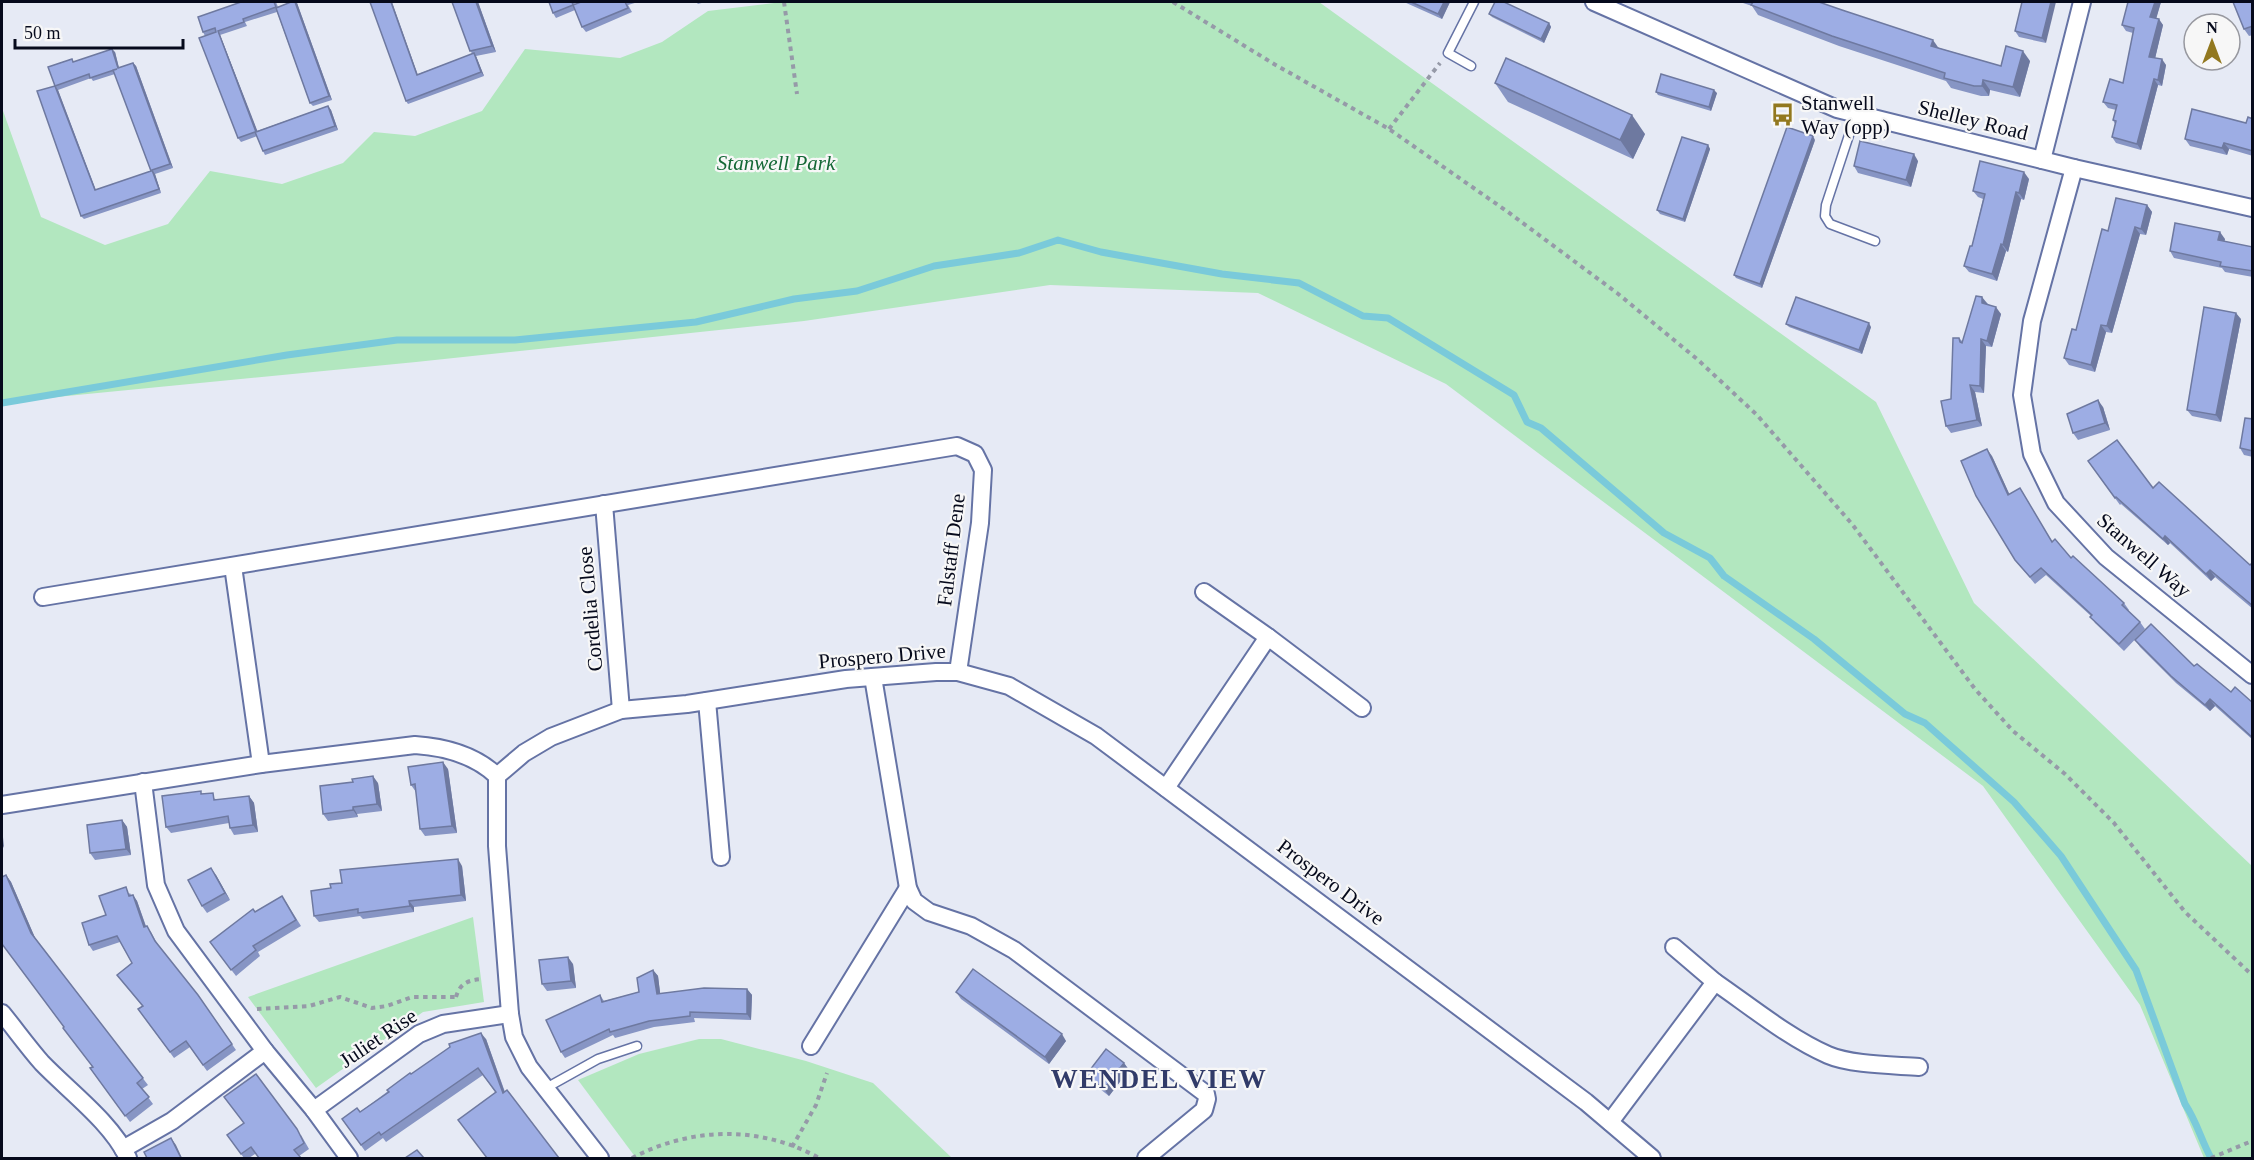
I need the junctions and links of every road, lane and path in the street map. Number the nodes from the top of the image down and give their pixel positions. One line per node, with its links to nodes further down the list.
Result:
1 (784, 2): 9 (path)
2 (1173, 2): 11 (path)
3 (1474, 2): 7 (lane)
4 (1594, 2): 6 (street, Shelley Road)
5 (2082, 2): 12 (street)
6 (1615, 6): 10 (street, Shelley Road)
7 (1448, 53): 8 (lane); 11 (path)
8 (1471, 66)
9 (797, 94)
10 (1856, 114): 12 (street, Shelley Road); 15 (lane)
11 (1389, 129): 35 (path)
12 (2042, 160): 13 (street, Shelley Road)
13 (2074, 168): 14 (street, Shelley Road); 22 (street, Stanwell Way)
14 (2253, 208)
15 (1875, 242)
16 (604, 504): 17 (street); 21 (street, Falstaff Dene); 26 (street, Cordelia Close)
17 (233, 566): 19 (street); 27 (street)
18 (1204, 592): 20 (street)
19 (42, 597)
20 (1268, 637): 25 (street); 30 (street)
21 (958, 672): 23 (street, Prospero Drive); 30 (street, Prospero Drive)
22 (2253, 675)
23 (873, 677): 24 (street, Prospero Drive); 33 (street)
24 (707, 701): 26 (street, Prospero Drive); 32 (street)
25 (1362, 708)
26 (621, 710): 28 (street, Prospero Drive)
27 (261, 764): 28 (street); 29 (street)
28 (497, 776): 40 (street)
29 (143, 782): 31 (street); 41 (street)
30 (1167, 788): 50 (street, Prospero Drive)
31 (2, 805)
32 (721, 857)
33 (908, 888): 44 (street); 58 (street)
34 (1674, 947): 37 (street)
35 (2253, 975)
36 (483, 979): 38 (path)
37 (1715, 982): 46 (street); 50 (street)
38 (455, 996): 41 (path); 42 (path)
39 (2, 1013): 53 (street)
40 (510, 1014): 42 (street, Juliet Rise); 48 (street)
41 (240, 1017): 45 (street)
42 (459, 1022): 49 (street, Juliet Rise)
43 (637, 1046): 48 (lane)
44 (811, 1046)
45 (265, 1051): 49 (street); 53 (street)
46 (1919, 1067)
47 (827, 1073): 52 (path)
48 (546, 1088): 55 (street)
49 (314, 1110): 54 (street)
50 (1610, 1122): 59 (street, Prospero Drive)
51 (2253, 1141): 60 (path)
52 (792, 1147): 56 (path); 57 (path)
53 (126, 1154)
54 (349, 1158)
55 (600, 1158)
56 (632, 1158)
57 (819, 1158)
58 (1146, 1158)
59 (1652, 1158)
60 (2211, 1158)

